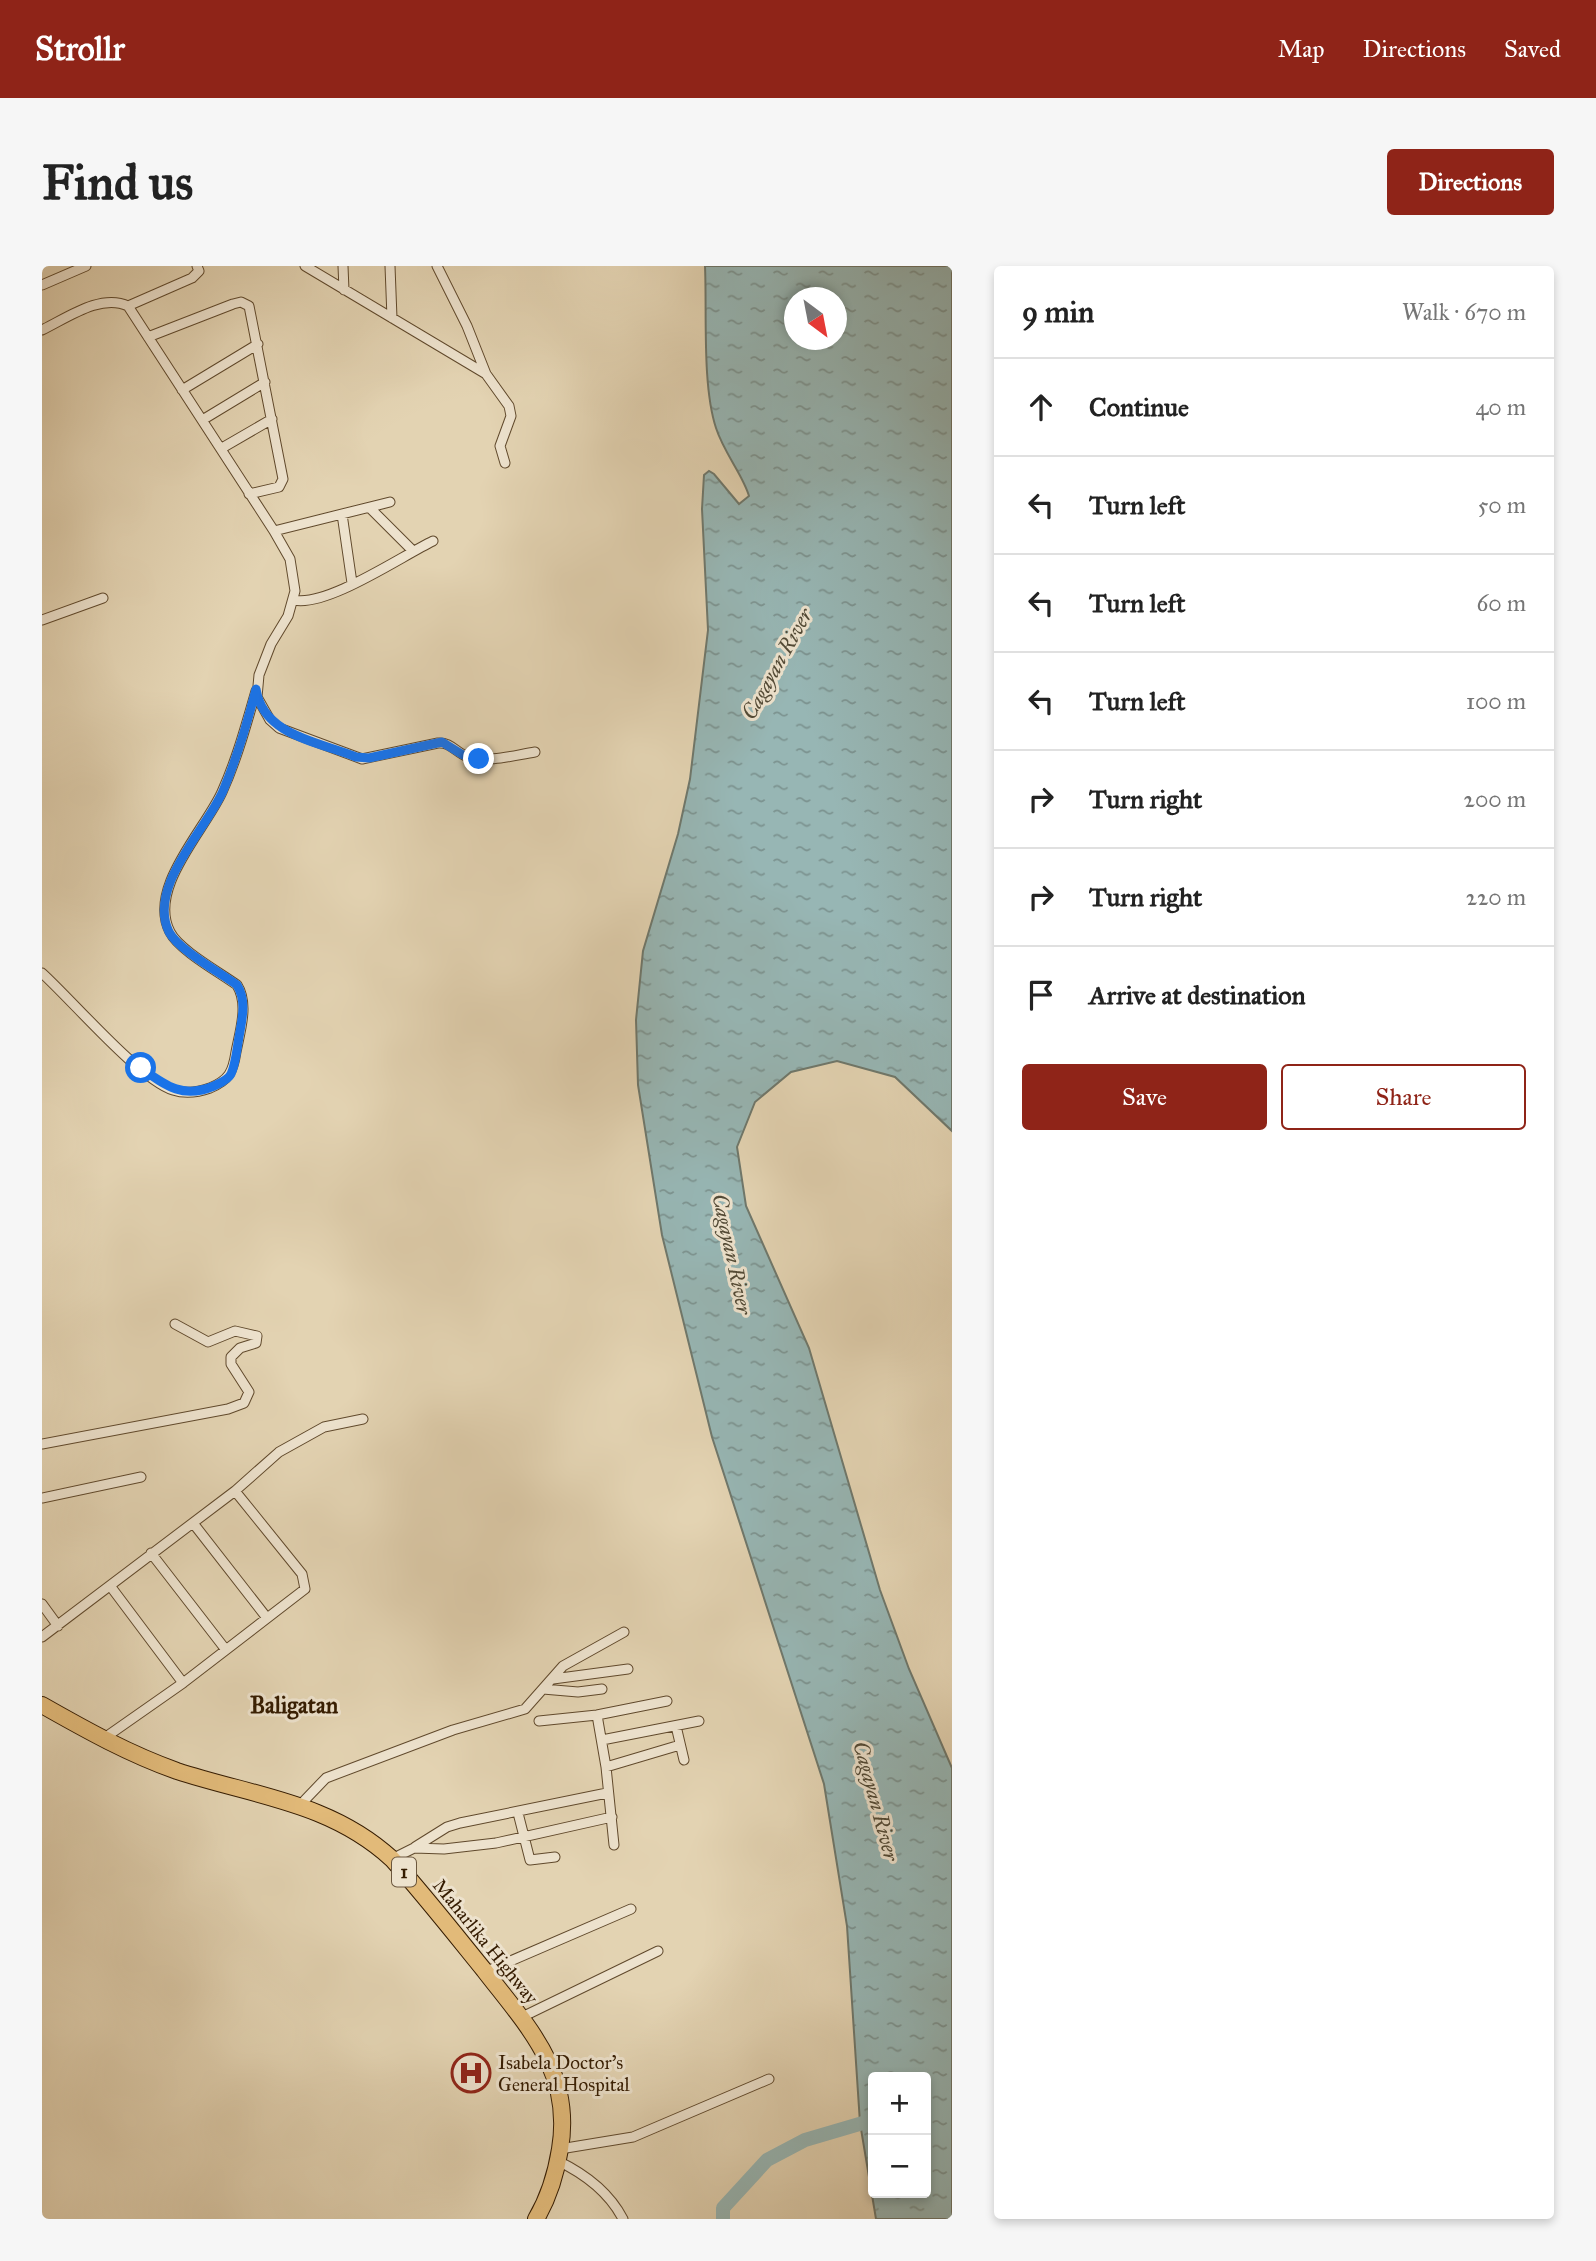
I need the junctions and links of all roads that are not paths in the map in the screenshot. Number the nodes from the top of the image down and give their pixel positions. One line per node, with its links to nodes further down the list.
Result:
1 (86, 266): 7 (street)
2 (197, 266): 9 (street)
3 (306, 266): 8 (street)
4 (343, 266): 8 (street)
5 (390, 266): 10 (street)
6 (437, 266): 14 (street)
7 (42, 285)
8 (344, 290): 10 (street)
9 (128, 306): 11 (street); 12 (street)
10 (392, 318): 14 (street)
11 (42, 330)
12 (148, 337): 13 (street); 16 (street)
13 (258, 344): 15 (street); 16 (street)
14 (486, 374): 20 (street)
15 (265, 382): 17 (street); 18 (street)
16 (182, 390): 17 (street)
17 (204, 419): 19 (street)
18 (272, 419): 19 (street); 21 (street)
19 (222, 449): 21 (street)
20 (505, 463)
21 (249, 494): 25 (street)
22 (390, 502): 23 (street)
23 (370, 508): 24 (street); 27 (street)
24 (342, 514): 25 (street); 28 (street)
25 (274, 531): 30 (street)
26 (433, 541): 27 (street)
27 (413, 551): 28 (street)
28 (352, 583): 30 (street)
29 (103, 598): 31 (street)
30 (294, 600): 32 (street)
31 (42, 620)
32 (256, 689): 33 (street); 34 (street)
33 (535, 752)
34 (42, 973)
35 (175, 1324): 37 (street)
36 (363, 1419): 39 (street)
37 (42, 1444)
38 (141, 1477): 40 (street)
39 (234, 1491): 41 (street); 45 (street)
40 (42, 1498)
41 (193, 1523): 42 (street); 45 (street)
42 (151, 1553): 43 (street); 49 (street)
43 (111, 1587): 46 (street); 52 (street)
44 (42, 1604): 46 (street)
45 (267, 1618): 49 (street)
46 (58, 1626): 48 (street)
47 (624, 1632): 51 (street)
48 (42, 1637)
49 (226, 1650): 52 (street)
50 (628, 1669): 51 (street)
51 (553, 1679): 53 (street)
52 (183, 1683): 61 (street)
53 (543, 1689): 54 (street); 67 (street)
54 (602, 1689)
55 (667, 1701): 57 (street)
56 (42, 1705): 61 (highway, Maharlika Highway / 1)
57 (597, 1715): 58 (street); 62 (street)
58 (539, 1721)
59 (699, 1721): 60 (street)
60 (676, 1726): 62 (street); 63 (street)
61 (103, 1740): 67 (highway, Maharlika Highway / 1)
62 (602, 1740): 65 (street)
63 (680, 1745): 64 (street); 65 (street)
64 (684, 1760)
65 (606, 1767): 66 (street)
66 (607, 1793): 68 (street); 69 (street)
67 (301, 1804): 74 (highway, Maharlika Highway / 1)
68 (518, 1813): 70 (street); 72 (street)
69 (612, 1817): 70 (street); 71 (street)
70 (523, 1836): 72 (street); 73 (street)
71 (614, 1845)
72 (414, 1848): 74 (street)
73 (555, 1857)
74 (392, 1859): 77 (highway, Maharlika Highway / 1)
75 (631, 1909): 77 (street)
76 (658, 1951): 78 (street)
77 (485, 1972): 78 (highway, Maharlika Highway / 1)
78 (520, 2018): 80 (highway, Maharlika Highway / 1)
79 (769, 2079): 80 (street)
80 (559, 2155): 81 (highway, Maharlika Highway / 1); 82 (street)
81 (536, 2219)
82 (623, 2219)

